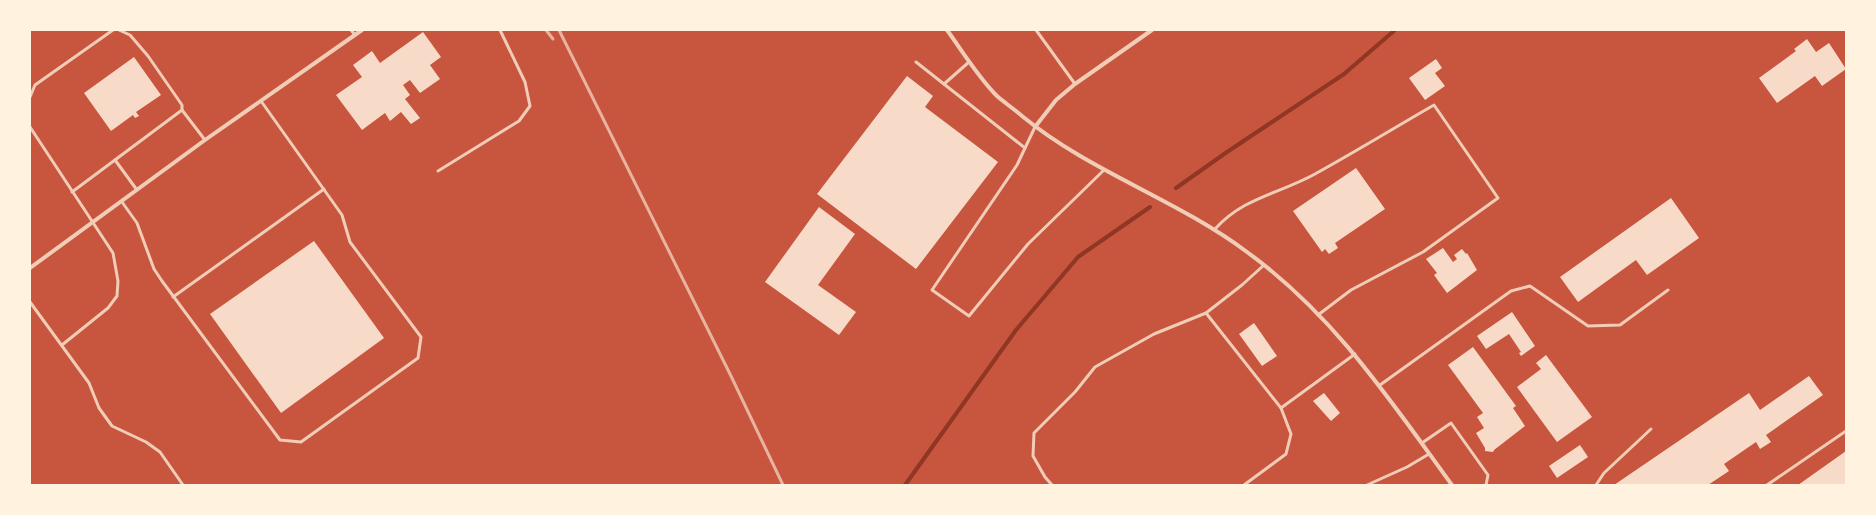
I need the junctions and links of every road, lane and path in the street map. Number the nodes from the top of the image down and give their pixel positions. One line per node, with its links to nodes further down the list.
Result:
1 (113, 30): 14 (lane)
2 (120, 30): 16 (lane)
3 (351, 30): 9 (lane)
4 (362, 30): 9 (street)
5 (500, 30): 23 (lane)
6 (947, 30): 11 (street)
7 (1036, 30): 13 (lane)
8 (1152, 30): 13 (street)
9 (355, 35): 15 (street)
10 (916, 62): 12 (lane)
11 (969, 62): 12 (lane); 18 (street)
12 (944, 84): 20 (lane)
13 (1075, 84): 18 (street)
14 (30, 97)
15 (260, 101): 19 (street); 24 (lane)
16 (182, 110): 19 (lane); 21 (lane)
17 (30, 127): 26 (lane)
18 (1035, 127): 20 (lane); 22 (street)
19 (205, 140): 25 (street)
20 (1024, 148): 22 (lane)
21 (115, 160): 25 (lane); 26 (lane)
22 (1104, 170): 29 (street)
23 (438, 171)
24 (324, 189): 33 (lane); 33 (lane)
25 (137, 190): 27 (street)
26 (72, 192): 28 (lane)
27 (122, 202): 28 (street); 33 (lane)
28 (92, 223): 31 (street); 37 (lane)
29 (1215, 229): 30 (street); 36 (lane)
30 (1264, 266): 35 (lane); 36 (street)
31 (30, 268)
32 (1668, 290): 39 (lane)
33 (174, 297)
34 (30, 302): 37 (lane)
35 (1206, 313): 40 (lane); 46 (lane)
36 (1318, 315): 38 (street)
37 (62, 345): 45 (lane)
38 (1355, 354): 39 (street); 40 (lane)
39 (1380, 386): 43 (street)
40 (1281, 408): 47 (lane)
41 (1651, 429): 51 (lane)
42 (1846, 431): 52 (lane)
43 (1422, 443): 44 (street); 50 (lane)
44 (1429, 454): 48 (lane); 49 (street)
45 (183, 485)
46 (1052, 485)
47 (1244, 485)
48 (1368, 485)
49 (1452, 485)
50 (1486, 485)
51 (1596, 485)
52 (1767, 485)

